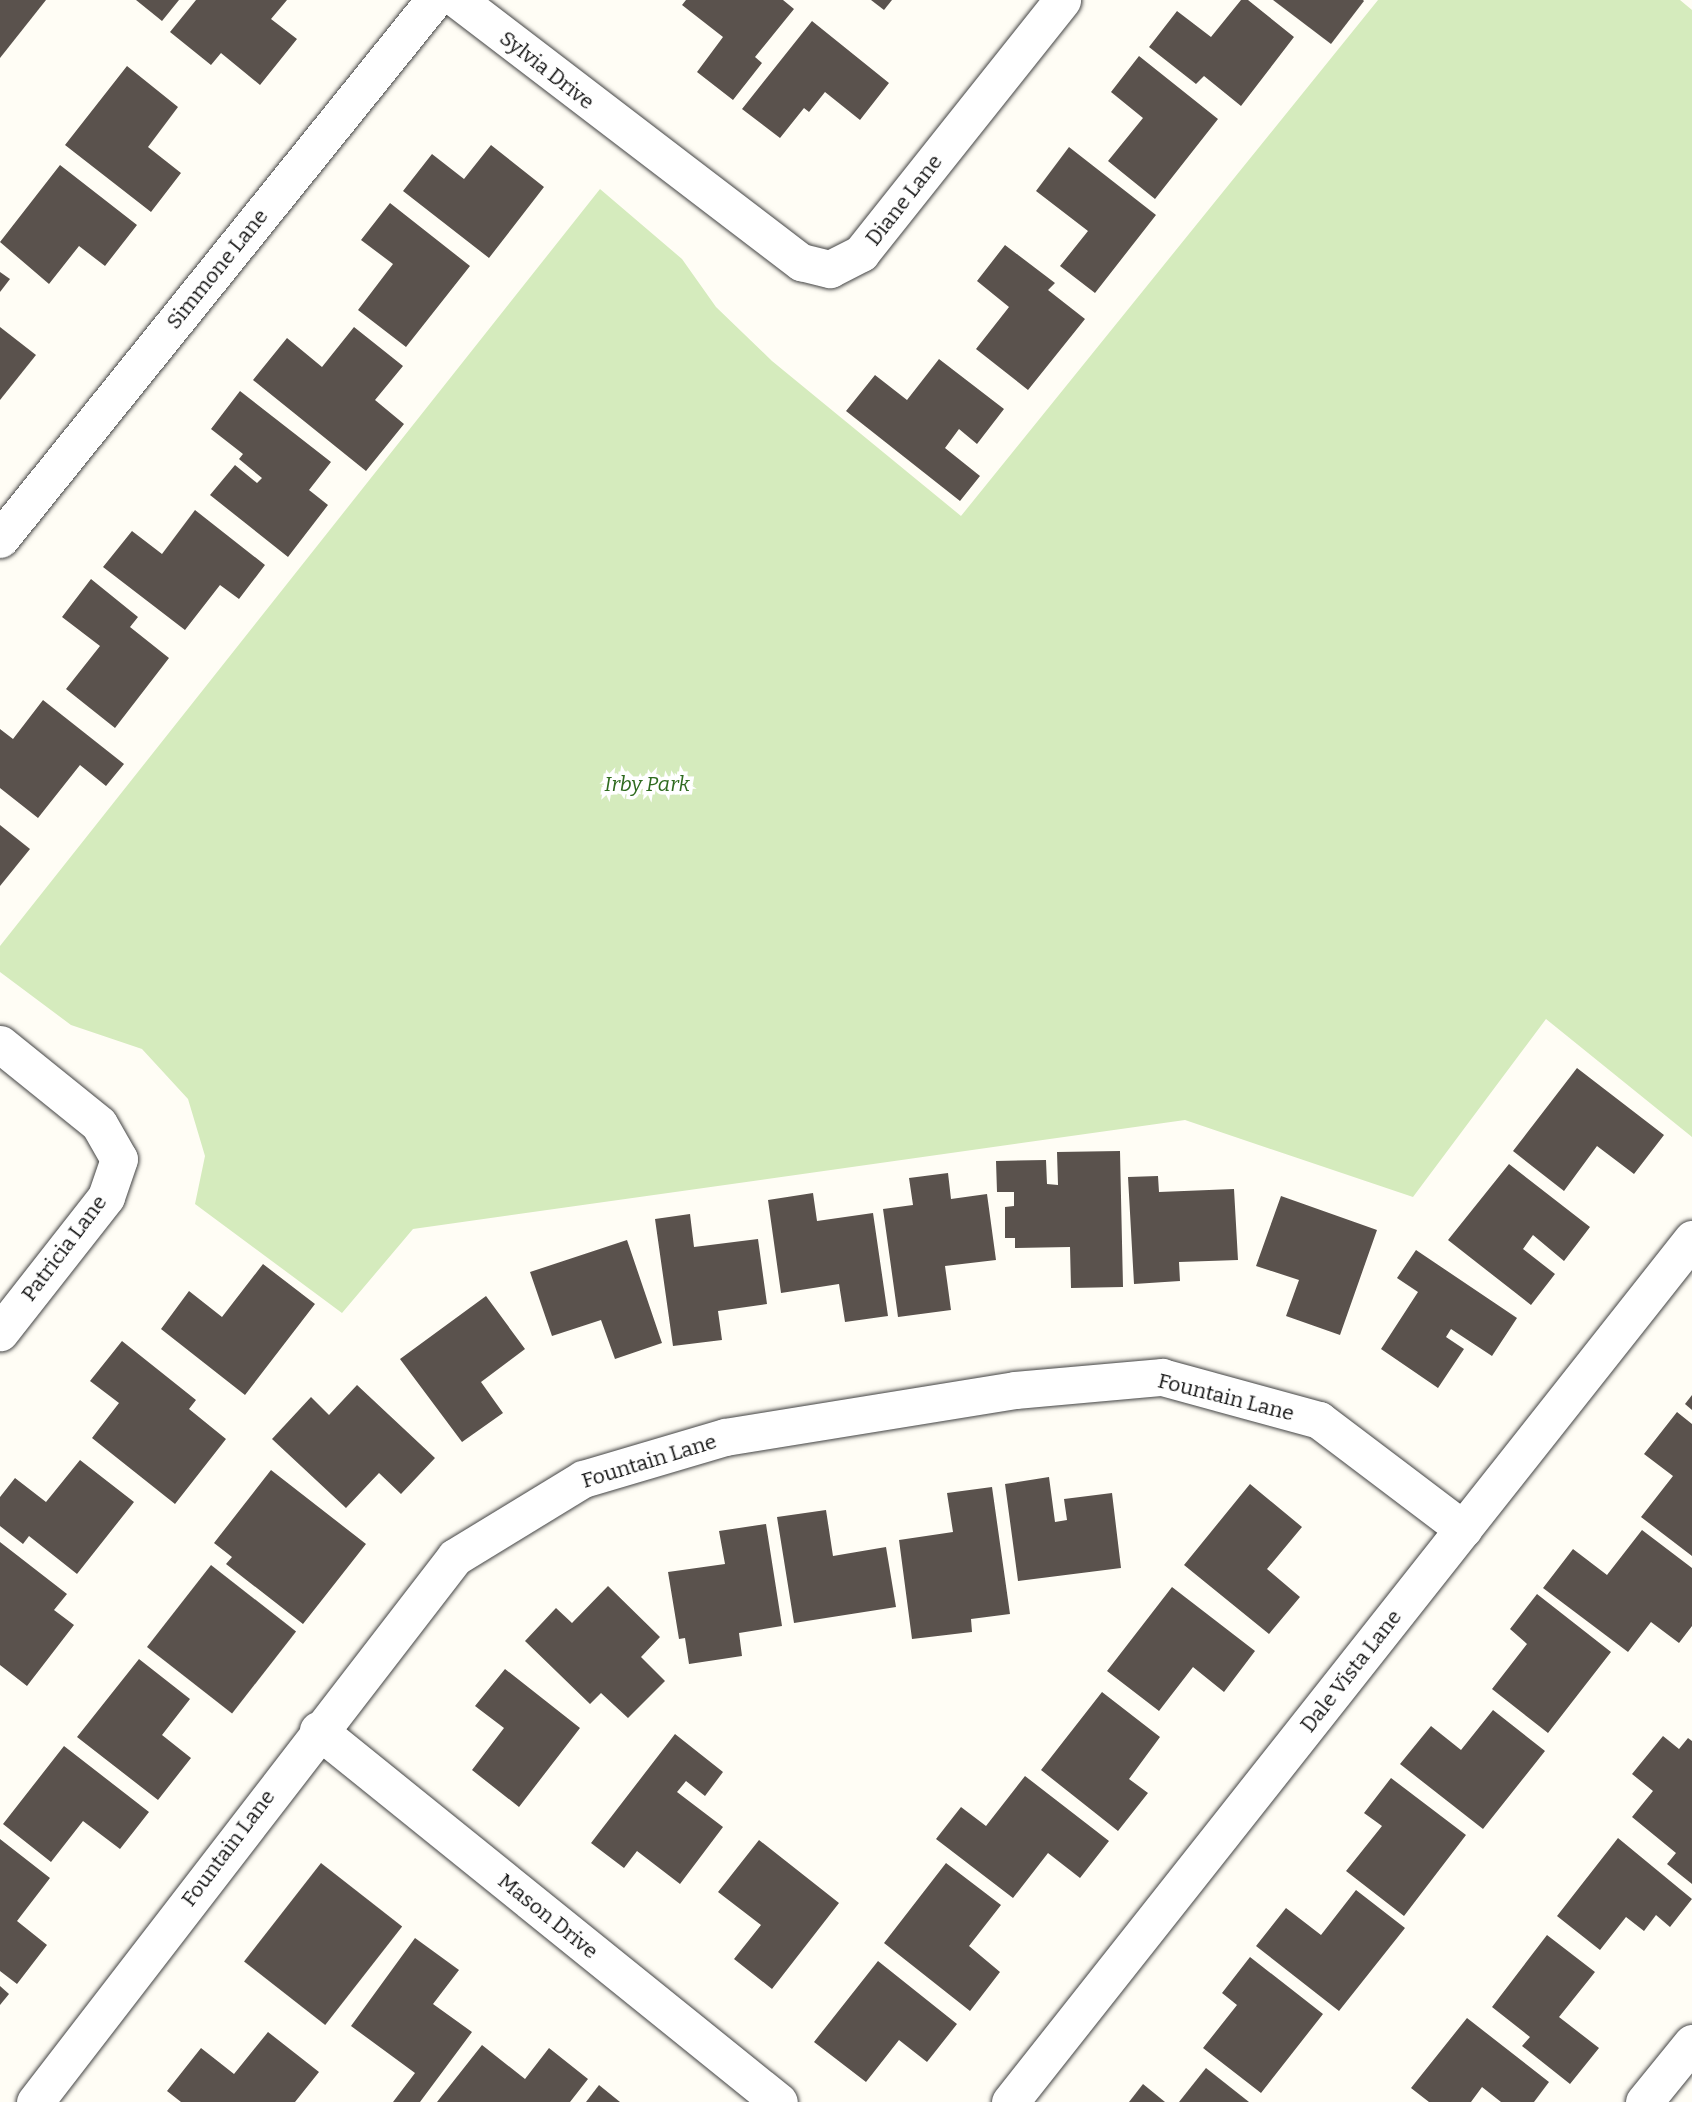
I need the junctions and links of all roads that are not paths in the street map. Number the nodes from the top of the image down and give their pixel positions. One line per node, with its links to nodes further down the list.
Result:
1 (434, 0): 5 (street, Simmone Lane)
2 (458, 0): 4 (street, Sylvia Drive)
3 (1062, 0): 4 (street, Diane Lane)
4 (603, 113)
5 (0, 539)
6 (0, 1044): 8 (street, Patricia Lane)
7 (1692, 1239): 9 (street, Dale Vista Lane)
8 (0, 1332)
9 (1463, 1529): 10 (street, Fountain Lane); 14 (street, Dale Vista Lane)
10 (317, 1730): 12 (street, Fountain Lane); 13 (street, Mason Drive)
11 (1692, 2043): 15 (street)
12 (35, 2102)
13 (779, 2102)
14 (1010, 2102)
15 (1644, 2102)

